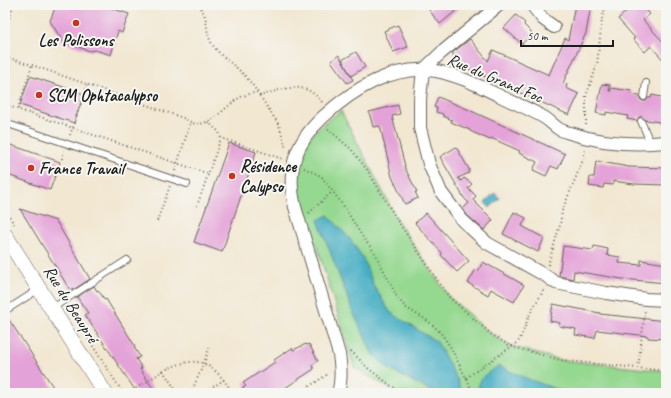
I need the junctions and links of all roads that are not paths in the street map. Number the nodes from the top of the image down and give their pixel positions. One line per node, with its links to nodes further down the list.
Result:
1 (499, 5): 4 (street)
2 (532, 5): 3 (street)
3 (554, 27)
4 (423, 70): 9 (street, Rue du Grand Foc); 15 (street); 19 (street, Rue du Grand Foc)
5 (646, 83): 6 (lane)
6 (644, 97)
7 (641, 121): 9 (lane)
8 (5, 122): 11 (lane)
9 (650, 142): 10 (street, Rue du Grand Foc)
10 (666, 142)
11 (187, 184)
12 (5, 235): 14 (street, Rue du Beaupré)
13 (126, 260): 16 (lane)
14 (39, 289): 16 (street, Rue du Beaupré); 17 (lane)
15 (666, 300)
16 (51, 309): 18 (street, Rue du Beaupré)
17 (5, 311)
18 (105, 393)
19 (338, 393)

